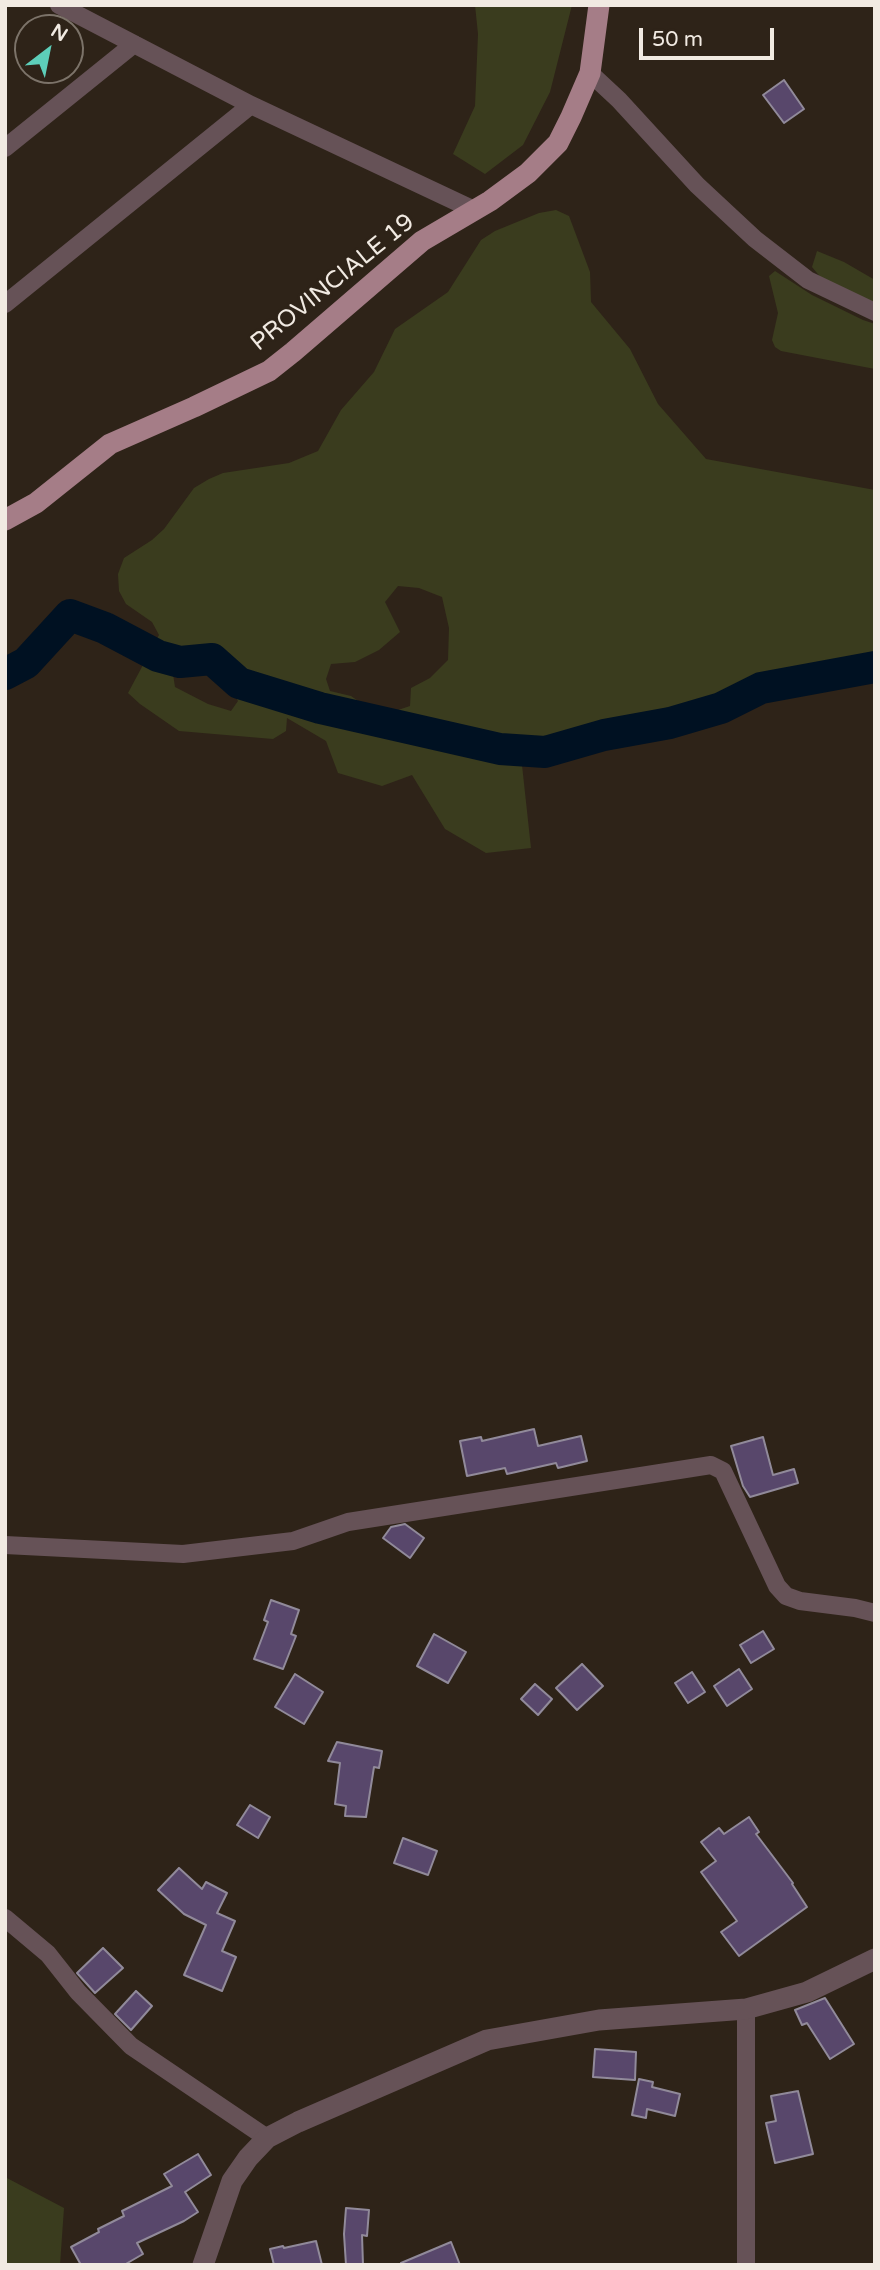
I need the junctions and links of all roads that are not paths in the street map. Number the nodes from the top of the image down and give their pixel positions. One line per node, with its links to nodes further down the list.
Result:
1 (59, 5): 3 (street)
2 (599, 5): 4 (main road, PROVINCIALE 19)
3 (134, 44): 5 (street); 6 (street)
4 (590, 73): 7 (main road, PROVINCIALE 19); 9 (street)
5 (251, 105): 7 (street); 8 (street)
6 (5, 148)
7 (474, 210): 10 (main road, PROVINCIALE 19)
8 (5, 304)
9 (875, 312)
10 (5, 520)
11 (5, 1545): 12 (street)
12 (875, 1613)
13 (5, 1918): 16 (street)
14 (875, 1959): 15 (street)
15 (746, 2009): 16 (street); 18 (street)
16 (267, 2138): 17 (street)
17 (203, 2265)
18 (746, 2265)

